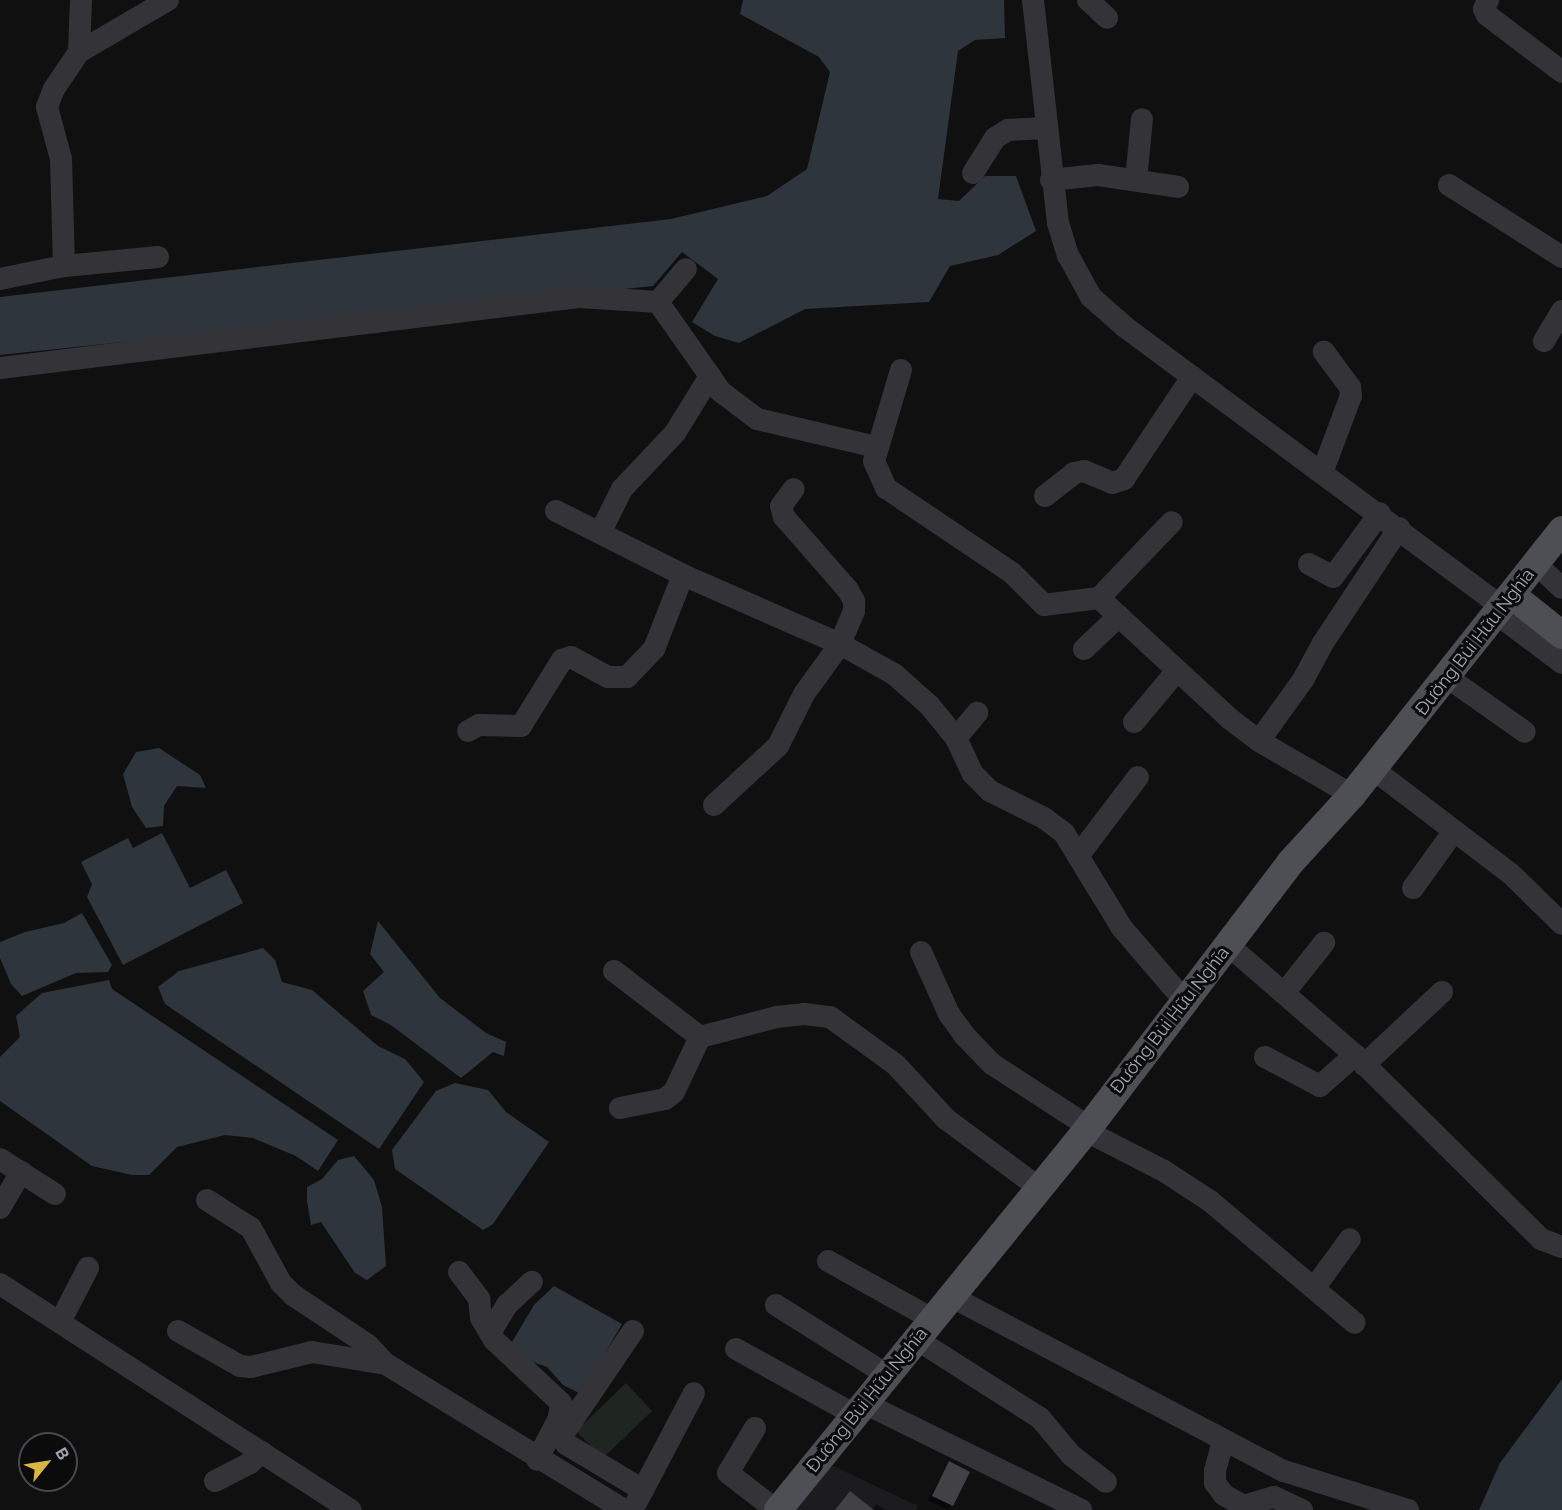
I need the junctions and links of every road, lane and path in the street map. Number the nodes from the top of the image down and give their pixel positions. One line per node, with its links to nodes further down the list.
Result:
1 (81, 0): 7 (street)
2 (168, 0): 7 (street)
3 (1033, 0): 10 (street)
4 (1088, 0): 6 (street)
5 (1488, 0): 8 (street)
6 (1107, 18)
7 (79, 52): 18 (street)
8 (1562, 72)
9 (1142, 119): 13 (street)
10 (1046, 128): 11 (street); 12 (street)
11 (973, 172)
12 (1051, 180): 13 (street); 28 (street)
13 (1136, 180): 15 (street)
14 (1449, 185): 17 (street)
15 (1178, 187)
16 (158, 256): 18 (street)
17 (1562, 257)
18 (64, 259): 20 (street)
19 (686, 269): 21 (street)
20 (0, 279)
21 (658, 302): 25 (street); 27 (street)
22 (1561, 315): 23 (street)
23 (1544, 341)
24 (1324, 352): 30 (street)
25 (0, 368)
26 (901, 370): 29 (street)
27 (710, 375): 29 (street); 38 (street)
28 (1192, 377): 30 (street); 32 (street)
29 (876, 447): 42 (street)
30 (1322, 472): 34 (street)
31 (794, 489): 46 (street)
32 (1045, 496)
33 (556, 511): 38 (street)
34 (1380, 513): 36 (street); 39 (street)
35 (1172, 522): 42 (street)
36 (1399, 528): 41 (street); 56 (street)
37 (1562, 530): 41 (main road, Đường Bùi Hữu Nghĩa)
38 (600, 533): 40 (street)
39 (1309, 564)
40 (683, 575): 46 (street); 53 (street)
41 (1514, 592): 43 (main road); 45 (main road); 48 (street); 50 (main road, Đường Bùi Hữu Nghĩa)
42 (1099, 598): 44 (street)
43 (1560, 600)
44 (1119, 615): 47 (street); 49 (street)
45 (1562, 635)
46 (840, 644): 55 (street); 60 (street)
47 (1084, 649)
48 (1562, 663)
49 (1176, 672): 52 (street); 56 (street)
50 (1447, 677): 54 (street); 57 (main road, Đường Bùi Hữu Nghĩa)
51 (977, 713): 55 (street)
52 (1134, 722)
53 (468, 731)
54 (1525, 732)
55 (956, 738): 62 (street)
56 (1259, 741): 59 (street)
57 (1373, 769): 59 (main road, Đường Bùi Hữu Nghĩa); 61 (street)
58 (1138, 777): 62 (street)
59 (1352, 795): 66 (main road, Đường Bùi Hữu Nghĩa)
60 (714, 804)
61 (1454, 831): 63 (street); 64 (street)
62 (1078, 856): 71 (street)
63 (1413, 888)
64 (1562, 924)
65 (1324, 943): 69 (street)
66 (1228, 945): 69 (street); 71 (main road, Đường Bùi Hữu Nghĩa)
67 (921, 952): 76 (street)
68 (614, 971): 72 (street)
69 (1285, 992): 74 (street)
70 (1442, 992): 74 (street)
71 (1183, 999): 76 (main road, Đường Bùi Hữu Nghĩa)
72 (700, 1036): 75 (street); 79 (street)
73 (1265, 1057): 74 (street)
74 (1359, 1060): 84 (street)
75 (620, 1107)
76 (1088, 1129): 79 (main road, Đường Bùi Hữu Nghĩa); 90 (street)
77 (0, 1159): 78 (street)
78 (21, 1172): 80 (street); 82 (street)
79 (1038, 1187): 91 (main road, Đường Bùi Hữu Nghĩa)
80 (55, 1194)
81 (207, 1200): 100 (street)
82 (0, 1209)
83 (1350, 1239): 90 (street)
84 (1562, 1247)
85 (828, 1261): 95 (street)
86 (88, 1268): 93 (street)
87 (459, 1272): 98 (street)
88 (532, 1282): 98 (street)
89 (0, 1284): 93 (street)
90 (1315, 1287): 94 (street)
91 (950, 1296): 95 (main road, Đường Bùi Hữu Nghĩa); 105 (street)
92 (776, 1305): 101 (street)
93 (60, 1322): 106 (street)
94 (1355, 1323)
95 (924, 1329): 101 (main road, Đường Bùi Hữu Nghĩa); 109 (street)
96 (177, 1330): 100 (street)
97 (633, 1331): 110 (street)
98 (490, 1333): 107 (street)
99 (736, 1349): 103 (street)
100 (386, 1364): 107 (street)
101 (887, 1375): 103 (main road, Đường Bùi Hữu Nghĩa)
102 (694, 1394): 110 (street)
103 (859, 1409): 114 (main road, Đường Bùi Hữu Nghĩa); 115 (street)
104 (755, 1428): 114 (street)
105 (1223, 1441): 116 (street); 117 (street)
106 (262, 1452): 108 (street); 111 (street)
107 (537, 1460): 112 (street)
108 (215, 1481)
109 (1106, 1482)
110 (643, 1490): 113 (street)
111 (351, 1510)
112 (624, 1510)
113 (633, 1510)
114 (777, 1510)
115 (1081, 1510)
116 (1302, 1510)
117 (1408, 1510)

